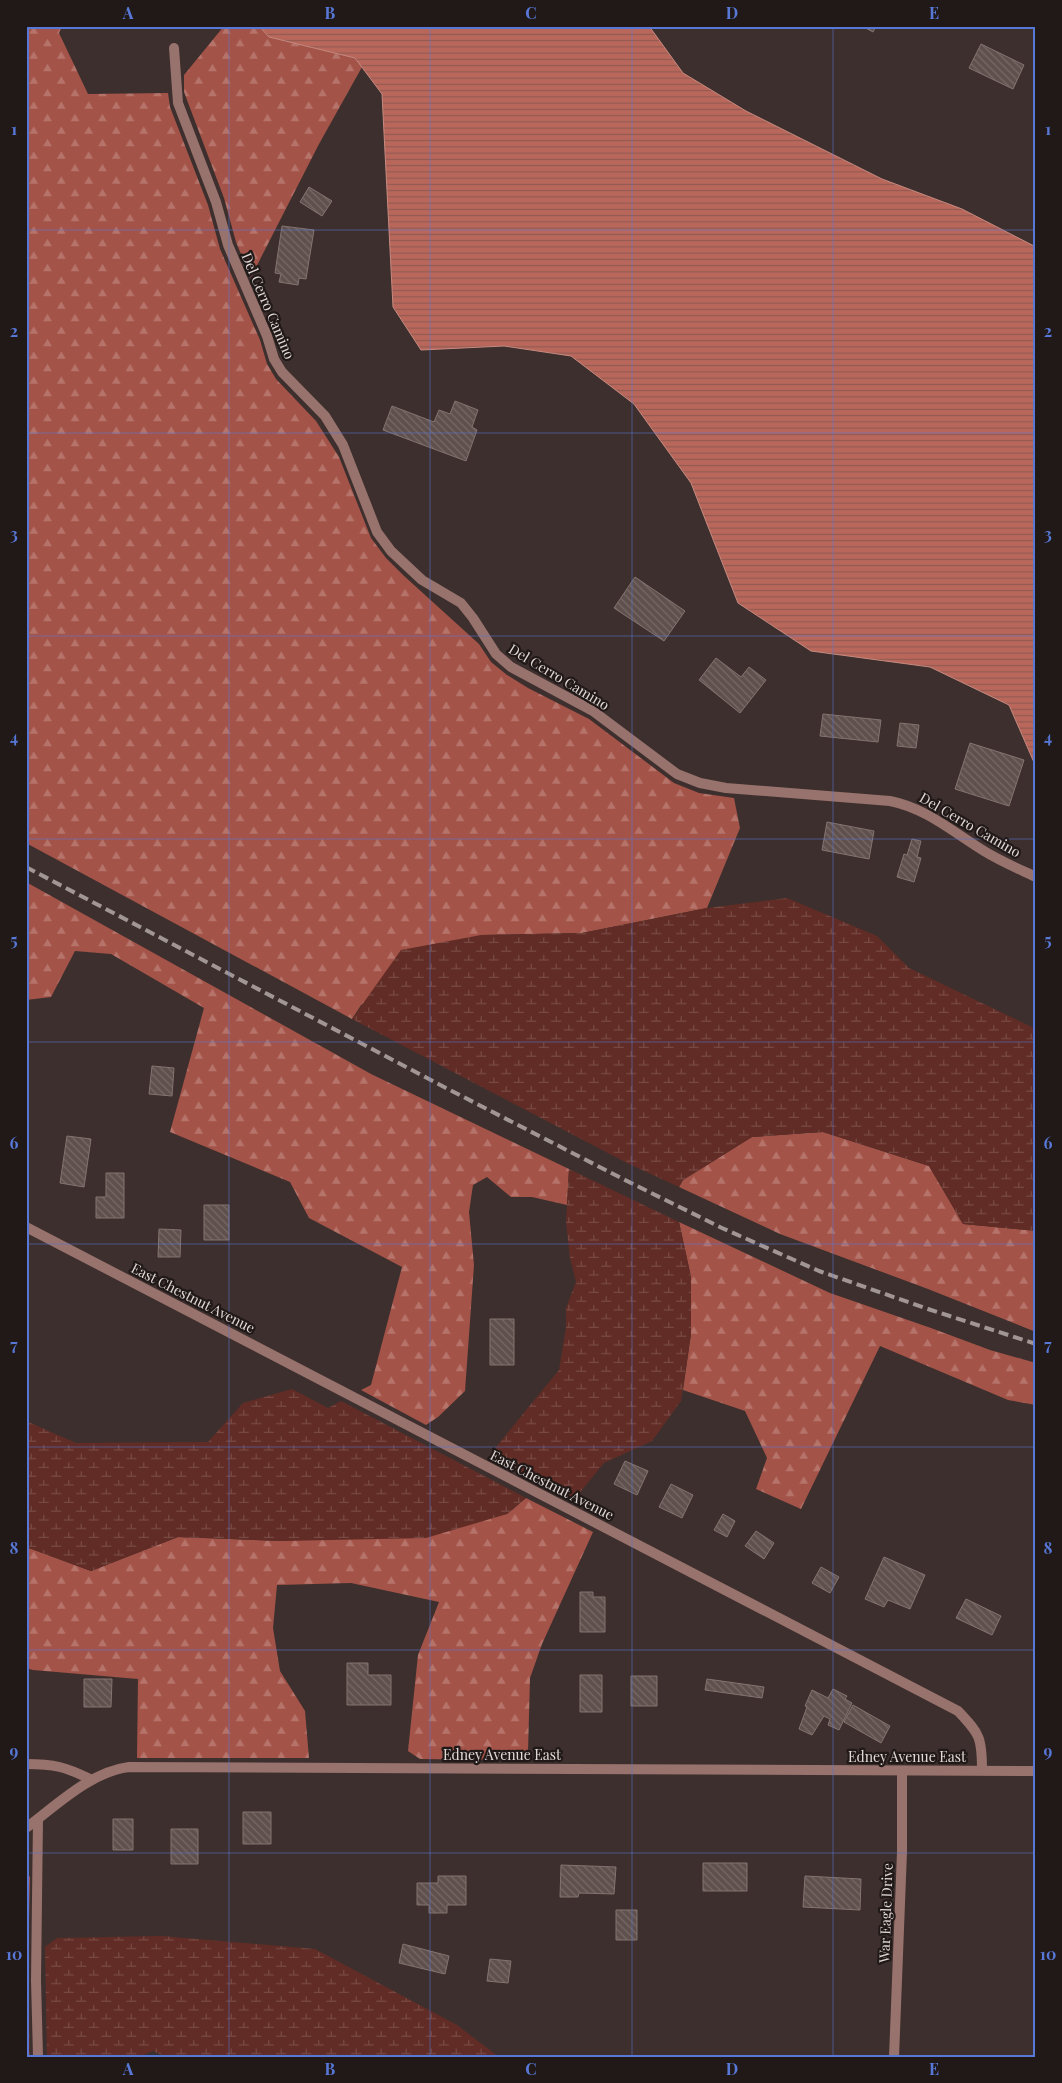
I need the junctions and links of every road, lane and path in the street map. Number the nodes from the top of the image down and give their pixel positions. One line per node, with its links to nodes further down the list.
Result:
1 (174, 48): 2 (street, Del Cerro Camino)
2 (1036, 877)
3 (26, 1227): 5 (street, East Chestnut Avenue)
4 (26, 1764): 8 (street)
5 (982, 1770): 6 (street, Edney Avenue East); 7 (street)
6 (902, 1771): 8 (street, Edney Avenue East); 12 (street, War Eagle Drive)
7 (1036, 1771)
8 (90, 1779): 9 (street, Edney Avenue East)
9 (38, 1820): 10 (street, Edney Avenue East); 11 (street)
10 (26, 1828)
11 (38, 2057)
12 (894, 2057)

